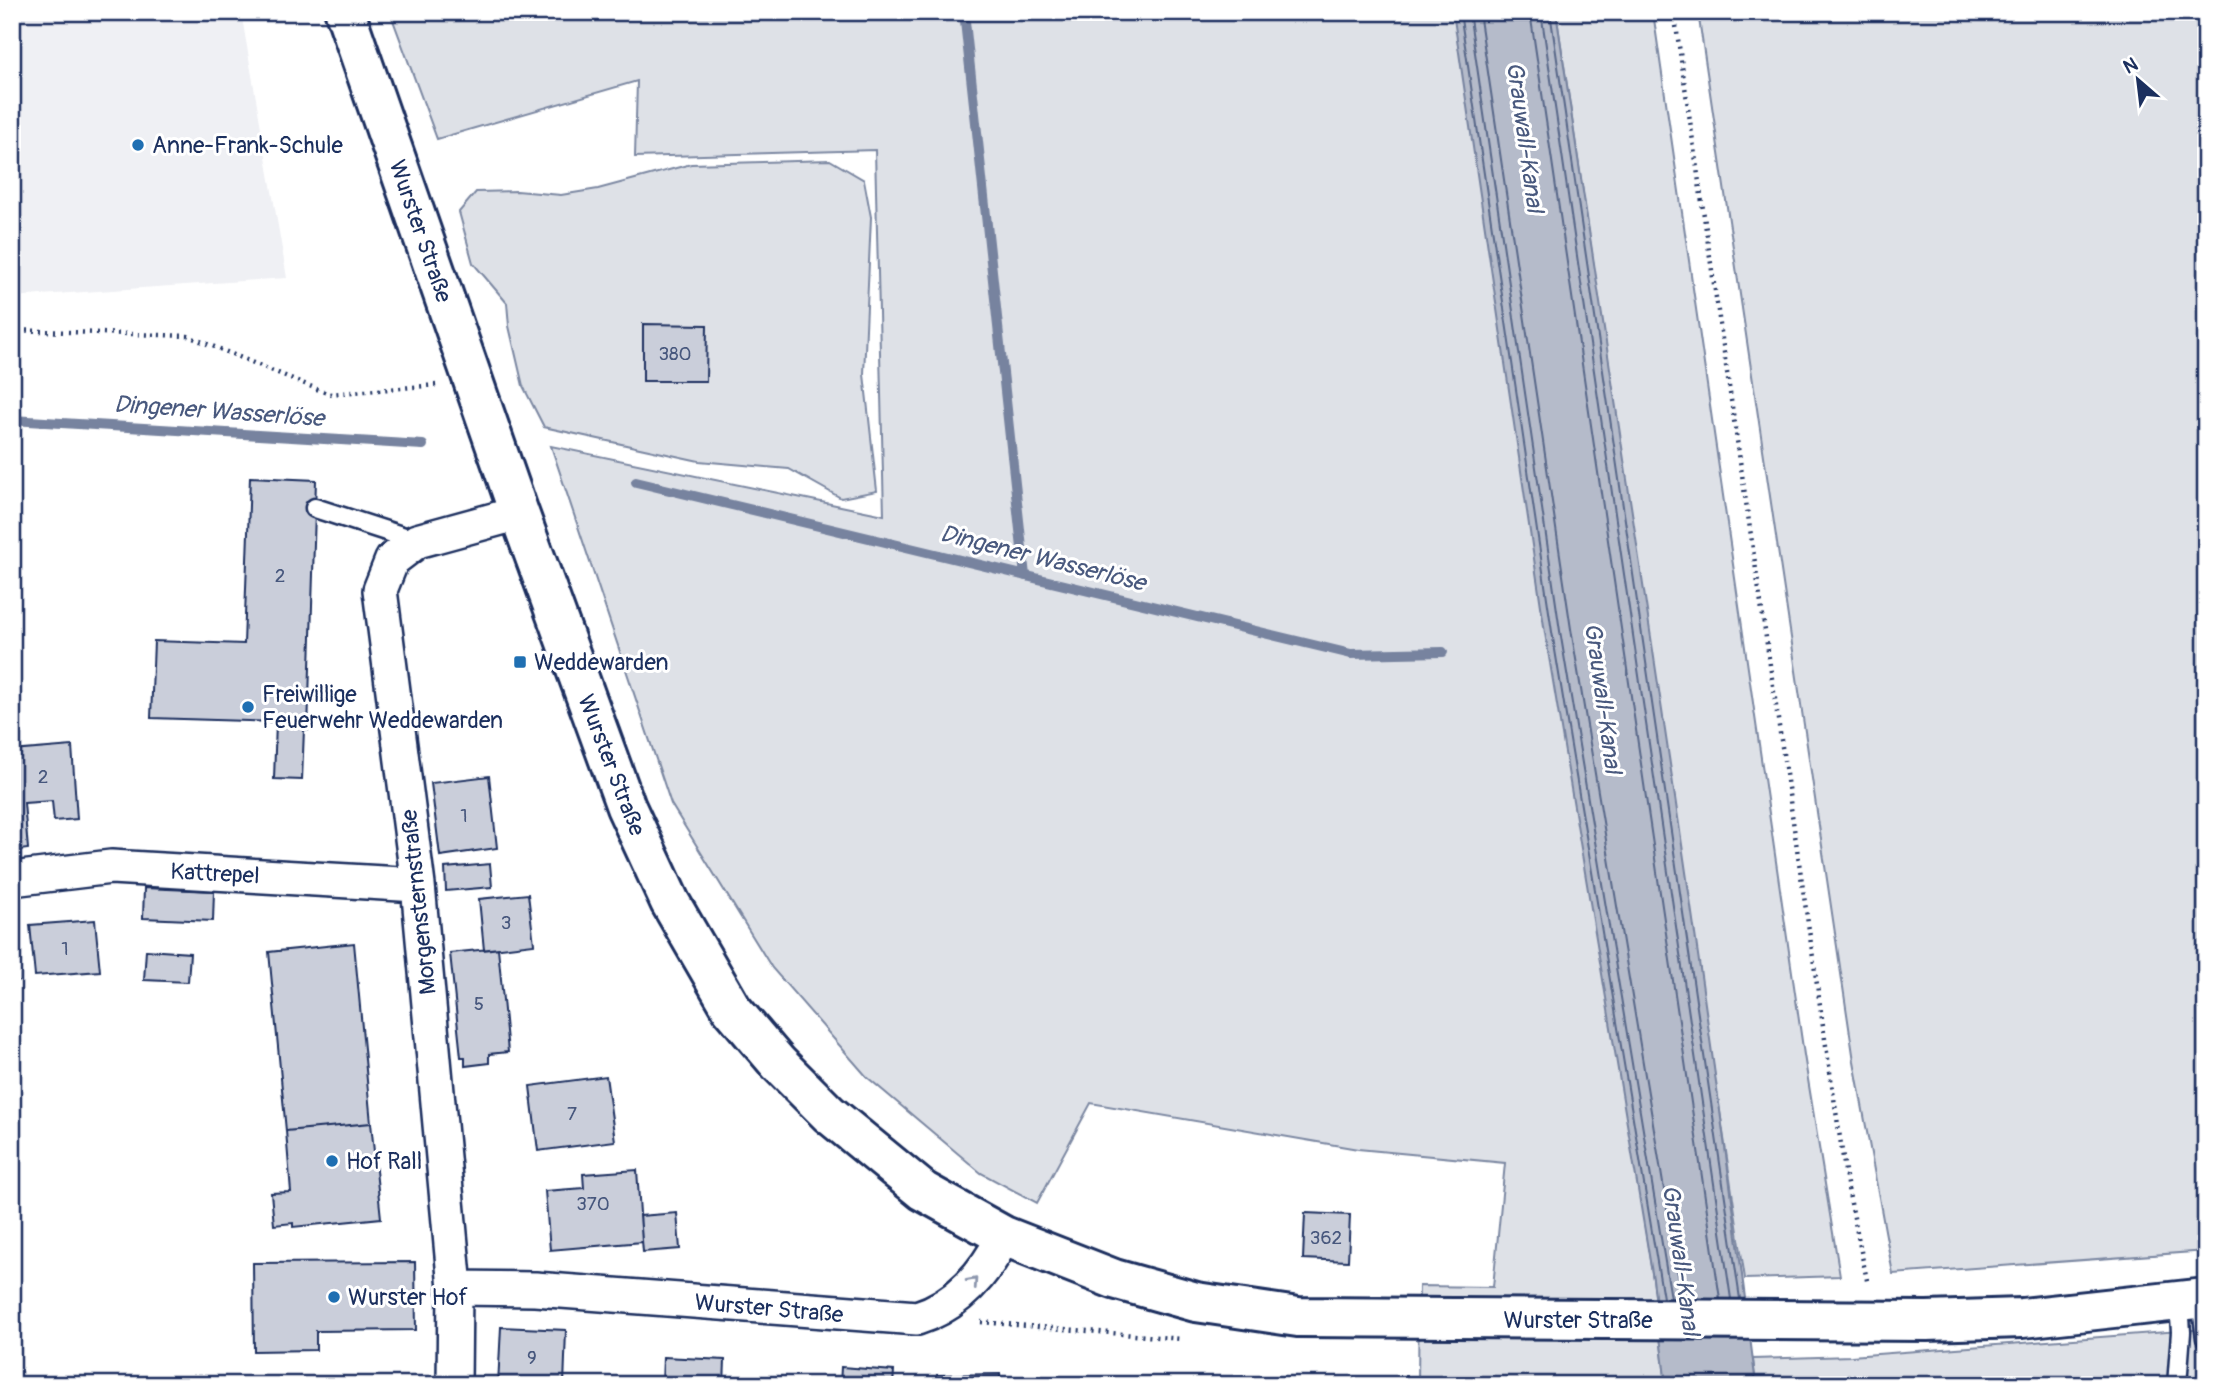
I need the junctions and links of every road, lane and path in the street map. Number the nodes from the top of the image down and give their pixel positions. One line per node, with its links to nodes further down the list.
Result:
1 (345, 12): 4 (main road, Wurster Straße)
2 (1674, 12): 13 (path)
3 (12, 330): 4 (path)
4 (472, 382): 6 (main road, Wurster Straße)
5 (315, 508): 7 (lane)
6 (519, 513): 7 (street, Morgensternstraße); 10 (main road, Wurster Straße)
7 (417, 541): 9 (street, Morgensternstraße)
8 (12, 879): 9 (street, Kattrepel)
9 (418, 884): 11 (street, Morgensternstraße)
10 (1004, 1236): 11 (street, Wurster Straße, one-way to 10); 13 (main road, Wurster Straße)
11 (455, 1288): 15 (street, Morgensternstraße)
12 (2195, 1300): 13 (main road, Wurster Straße); 14 (lane); 16 (lane)
13 (1870, 1321)
14 (2206, 1338)
15 (454, 1385)
16 (2177, 1385)

